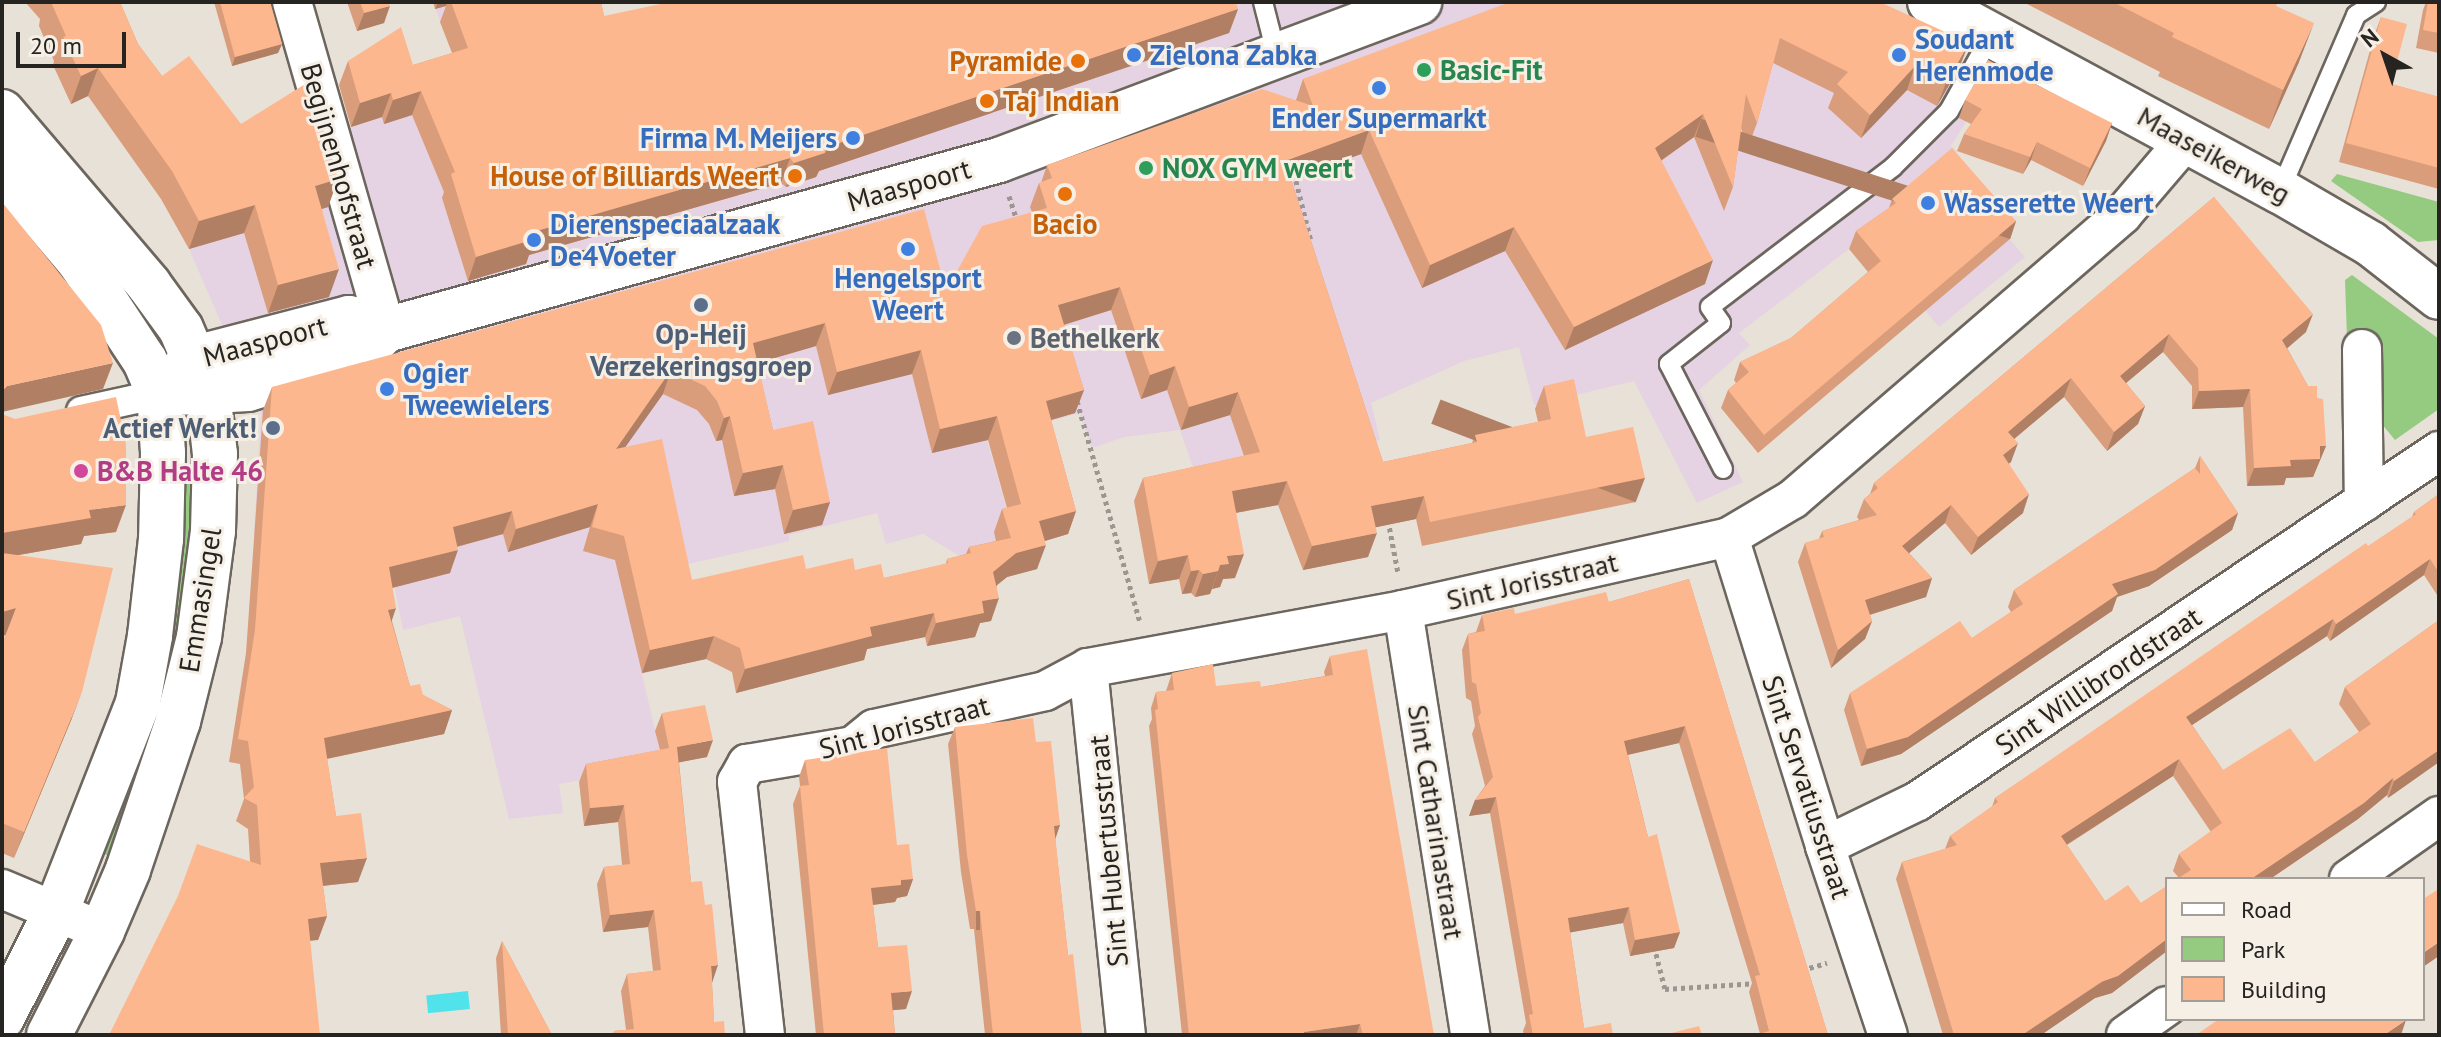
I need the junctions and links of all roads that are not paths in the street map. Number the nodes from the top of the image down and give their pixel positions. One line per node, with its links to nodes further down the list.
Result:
1 (292, 2): 13 (street, Begijnenhofstraat)
2 (1263, 2): 7 (lane)
3 (1419, 2): 7 (street, Maaspoort)
4 (1930, 2): 6 (street, Maaseikerweg)
5 (2376, 2): 11 (lane)
6 (1977, 21): 9 (street, Maaseikerweg); 19 (lane)
7 (1276, 53): 13 (street, Maaspoort)
8 (2, 112): 15 (street, Emmasingel)
9 (2187, 139): 11 (street, Maaseikerweg); 21 (street, Sint Jorisstraat)
10 (2, 170): 16 (street, Emmasingel)
11 (2280, 191): 12 (street, Maaseikerweg)
12 (2432, 281)
13 (386, 330): 15 (street, Maaspoort)
14 (2362, 349): 20 (street)
15 (202, 375): 16 (street, Maaspoort); 29 (street, Emmasingel)
16 (159, 394): 17 (street); 28 (street, Emmasingel)
17 (59, 416)
18 (2439, 451): 20 (street, Sint Willibrordstraat)
19 (1723, 469)
20 (2364, 502): 25 (street, Sint Willibrordstraat)
21 (1729, 537): 22 (street, Sint Jorisstraat); 25 (street, Sint Servatiusstraat)
22 (1403, 610): 23 (street, Sint Jorisstraat); 35 (street, Sint Catharinastraat)
23 (1088, 668): 33 (street, Sint Jorisstraat); 34 (street, Sint Hubertusstraat)
24 (2439, 816): 26 (street)
25 (1825, 846): 36 (street, Sint Servatiusstraat)
26 (2352, 877)
27 (2, 889): 28 (street)
28 (57, 910): 29 (street); 31 (street, Emmasingel)
29 (102, 931): 32 (street, Emmasingel)
30 (2165, 1007): 37 (street)
31 (2, 1018)
32 (49, 1035)
33 (765, 1035)
34 (1126, 1035)
35 (1470, 1035)
36 (1888, 1035)
37 (2126, 1035)

